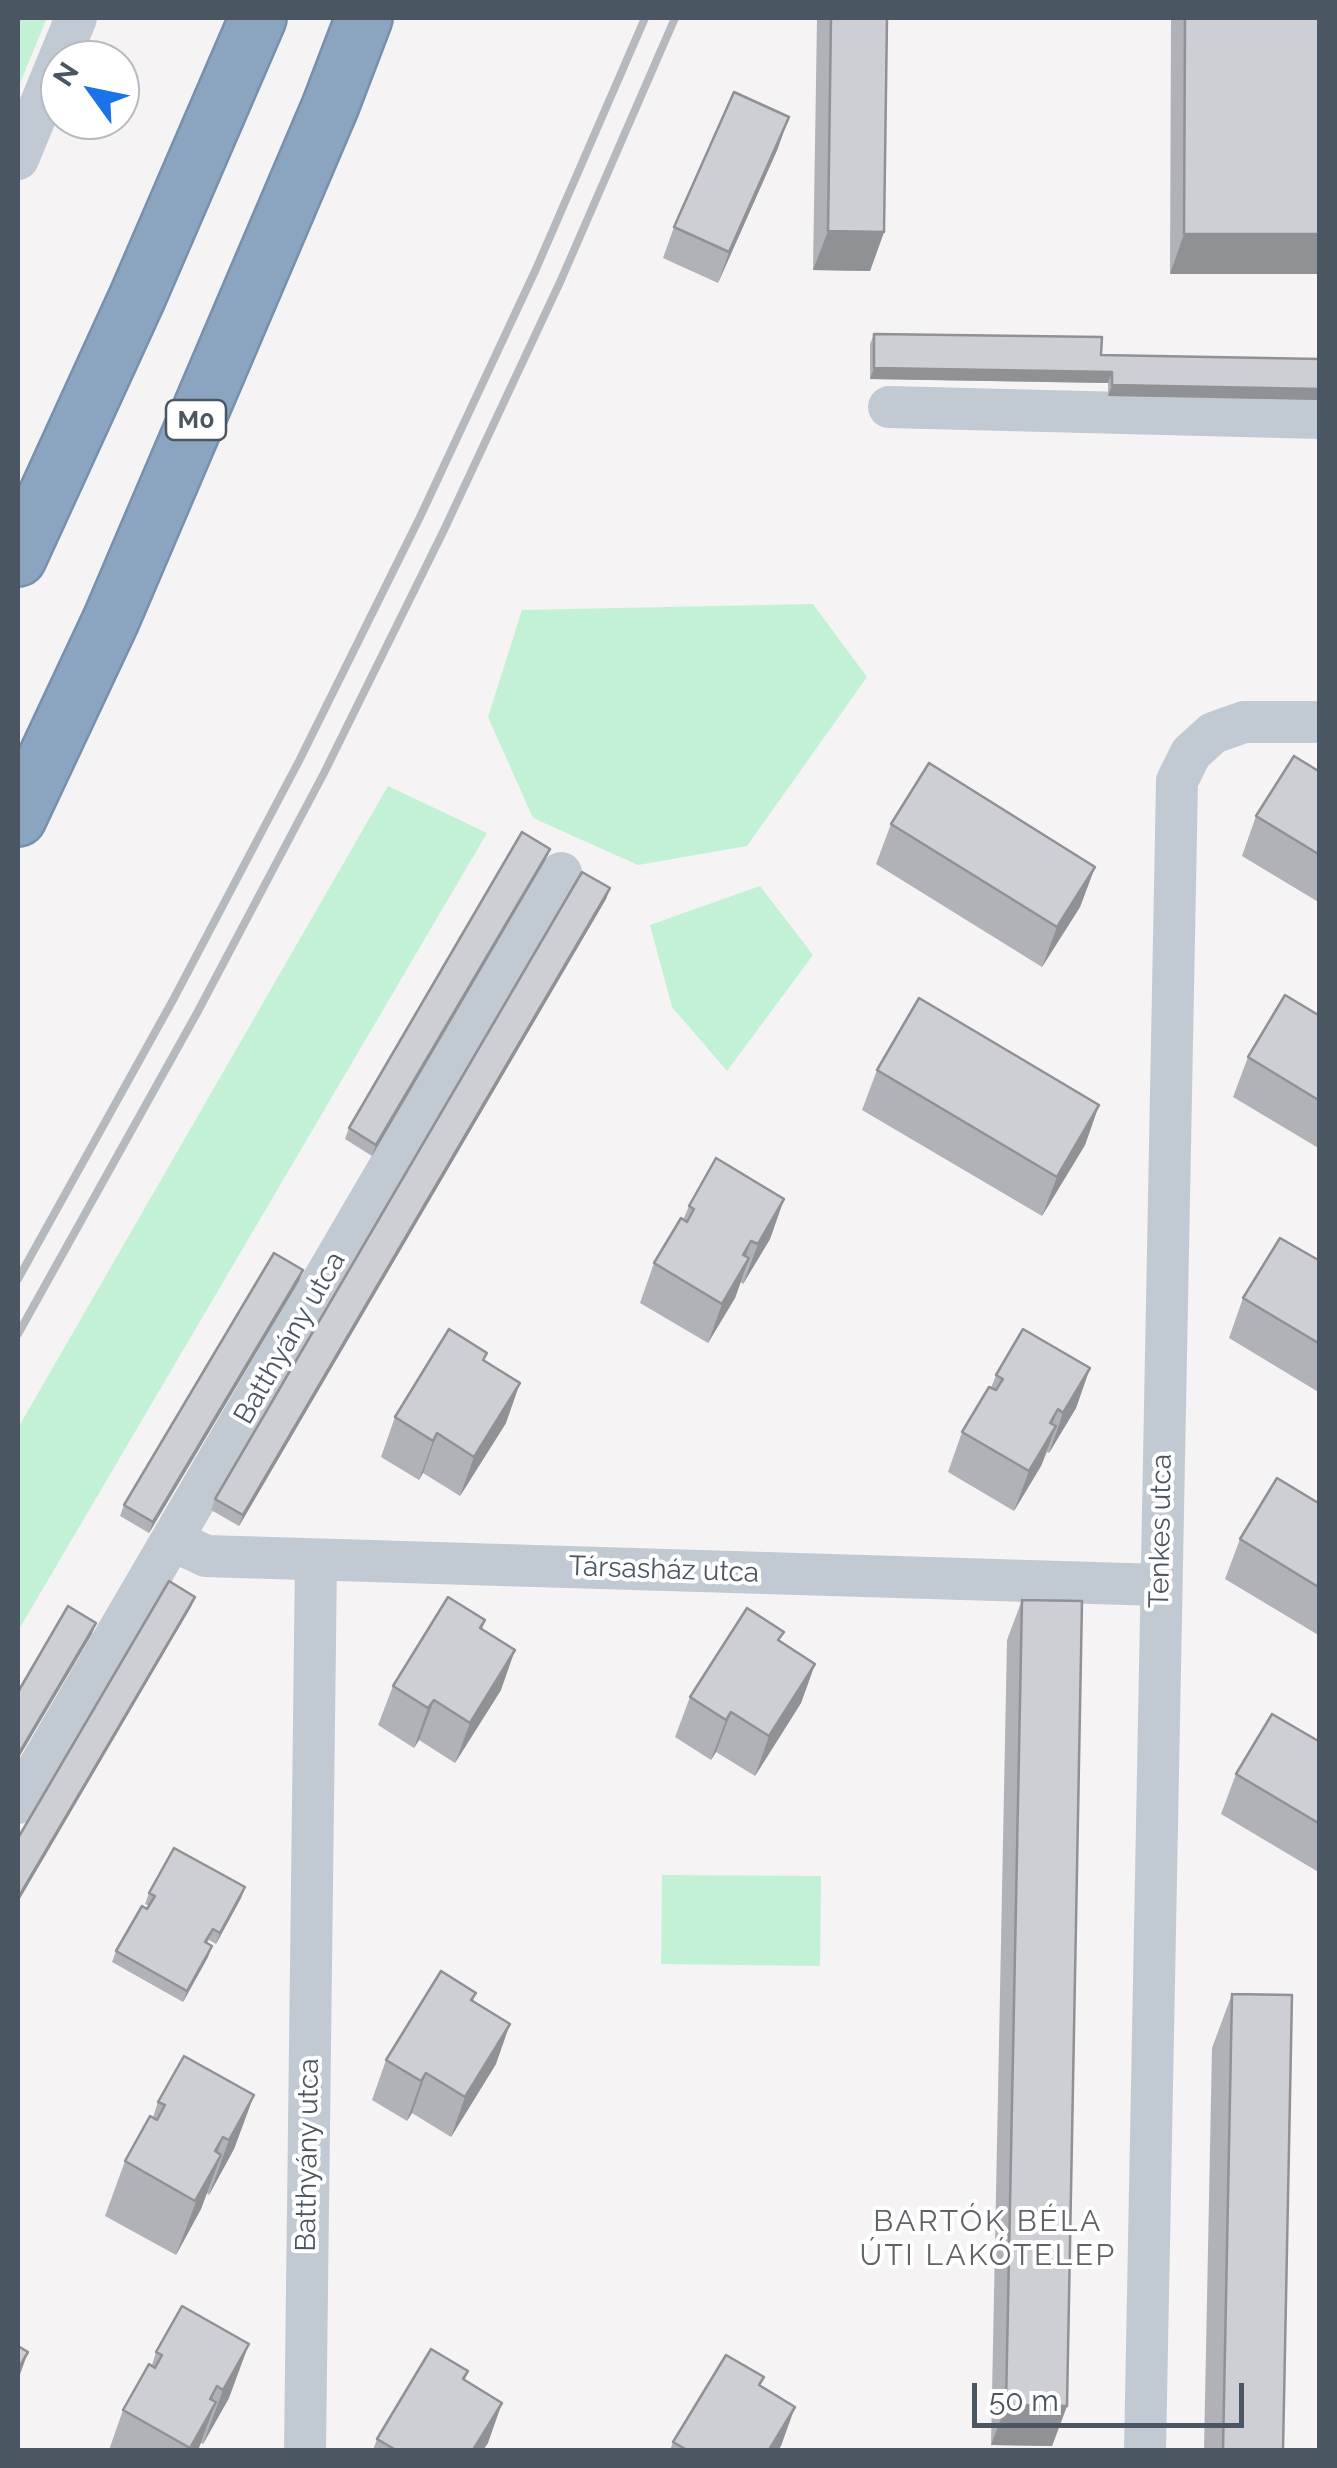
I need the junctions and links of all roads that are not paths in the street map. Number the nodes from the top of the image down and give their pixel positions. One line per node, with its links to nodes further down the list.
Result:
1 (76, 18): 4 (street)
2 (258, 18): 7 (highway)
3 (364, 18): 9 (highway, M0)
4 (18, 159)
5 (889, 407): 6 (street)
6 (1320, 418)
7 (18, 558)
8 (1320, 722): 13 (street, Tenkes utca)
9 (18, 818)
10 (560, 873): 11 (street, Batthyány utca)
11 (172, 1540): 12 (street, Társasház utca); 14 (street, Batthyány utca)
12 (316, 1560): 13 (street, Társasház utca); 15 (street, Batthyány utca)
13 (1160, 1585): 16 (street, Tenkes utca)
14 (18, 1802)
15 (304, 2450)
16 (1144, 2450)

